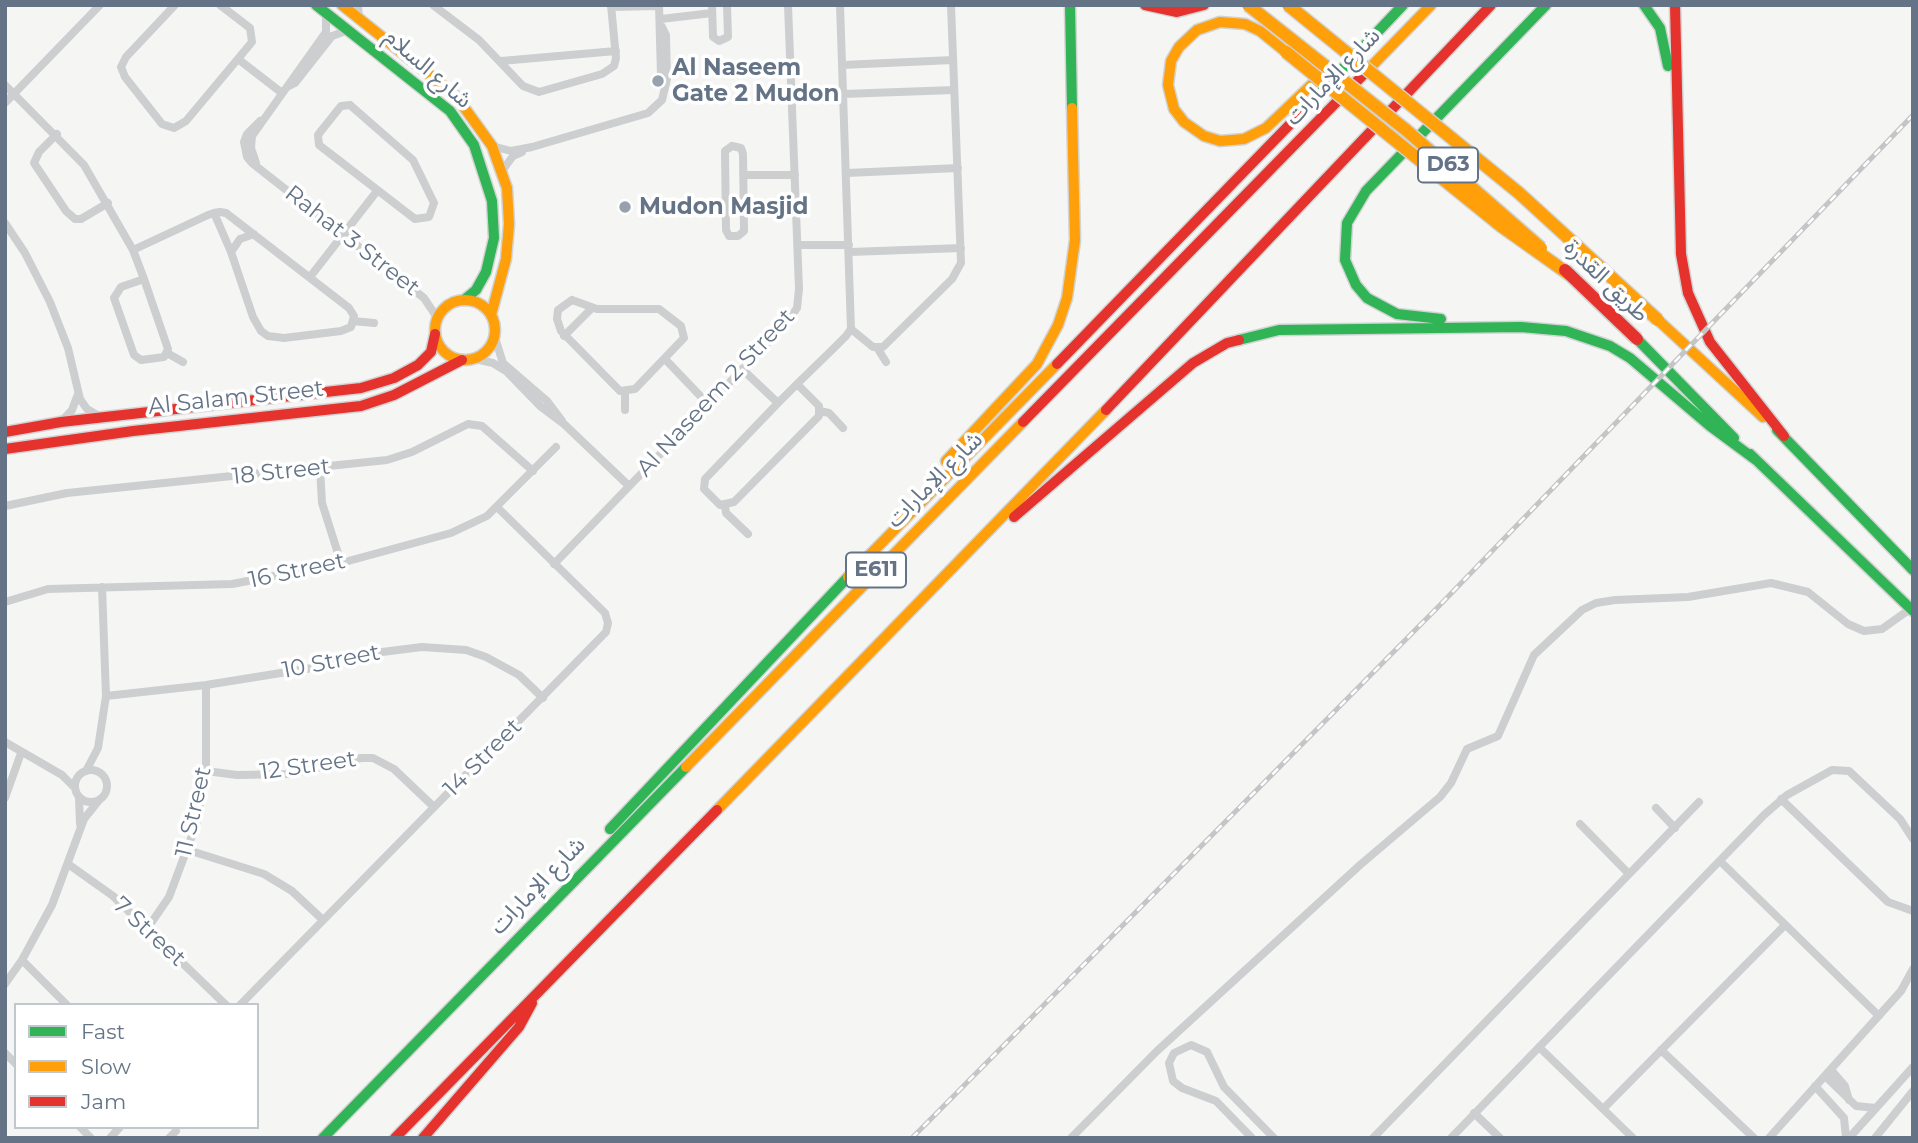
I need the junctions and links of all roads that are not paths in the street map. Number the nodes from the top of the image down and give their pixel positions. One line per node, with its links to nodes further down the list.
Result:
1 (100, 5): 39 (street)
2 (175, 5): 32 (street)
3 (220, 5): 32 (street)
4 (342, 5): 27 (main road, شارع السلام)
5 (358, 5): 27 (street)
6 (433, 5): 34 (street)
7 (659, 5): 24 (street); 28 (street)
8 (727, 5): 26 (street)
9 (788, 5): 49 (street, Al Naseem 2 Street)
10 (840, 5): 35 (street)
11 (951, 5): 33 (street)
12 (1070, 5): 116 (main road)
13 (1145, 5): 14 (main road)
14 (1204, 5)
15 (1248, 5): 62 (main road, طريق القدرة / D63, bridge)
16 (1288, 5): 95 (main road, طريق القدرة / D63, bridge)
17 (1392, 5): 62 (main road, bridge)
18 (1403, 5): 116 (main road)
19 (1431, 5): 146 (main road, شارع الإمارات / E611)
20 (1491, 5): 106 (main road, E611)
21 (1546, 5): 71 (main road)
22 (1644, 5): 51 (main road)
23 (1675, 5): 51 (main road)
24 (611, 6): 31 (street)
25 (321, 9): 29 (main road, شارع السلام); 30 (street, Rahat 3 Street)
26 (712, 9): 28 (street)
27 (359, 19): 43 (main road, شارع السلام)
28 (661, 23): 44 (street)
29 (349, 30): 30 (street, Rahat 3 Street); 65 (main road, شارع السلام)
30 (316, 50): 37 (street, Rahat 3 Street)
31 (616, 51): 34 (street); 34 (street)
32 (238, 59): 37 (street)
33 (953, 60): 35 (street); 38 (street)
34 (501, 61)
35 (842, 65): 40 (street)
36 (5, 85): 39 (street)
37 (284, 90): 55 (street, Rahat 3 Street)
38 (954, 90): 40 (street); 45 (street)
39 (15, 92): 41 (street); 42 (street)
40 (842, 94): 47 (street)
41 (5, 103)
42 (57, 134): 52 (street); 52 (street)
43 (492, 146): 44 (street); 46 (main road, شارع السلام)
44 (532, 148): 46 (street)
45 (958, 168): 47 (street); 58 (street)
46 (502, 171): 67 (main road, شارع السلام)
47 (847, 173): 59 (street)
48 (743, 175): 48 (street); 49 (street)
49 (795, 175): 57 (street, Al Naseem 2 Street)
50 (377, 191): 50 (street); 55 (street)
51 (1680, 195): 95 (main road)
52 (108, 203): 60 (street)
53 (214, 213): 56 (street); 60 (street); 61 (street)
54 (5, 223): 85 (street)
55 (345, 233): 63 (street); 68 (street, Rahat 3 Street)
56 (254, 234): 61 (street); 63 (street)
57 (798, 245): 59 (street); 82 (street, Al Naseem 2 Street)
58 (961, 248): 59 (street); 76 (street)
59 (850, 249): 72 (street)
60 (133, 250): 64 (street)
61 (231, 252): 69 (street)
62 (1570, 275): 98 (main road, طريق القدرة / D63, bridge)
63 (310, 277): 69 (street)
64 (144, 279): 77 (street); 77 (street)
65 (464, 300): 67 (main road); 68 (main road)
66 (592, 308): 74 (street); 74 (street); 78 (street)
67 (491, 315): 75 (main road)
68 (438, 319): 73 (main road)
69 (353, 321): 70 (street)
70 (374, 323)
71 (1503, 327): 98 (main road); 106 (main road)
72 (851, 329): 76 (street); 83 (street)
73 (435, 334): 79 (main road); 91 (main road, Al Salam Street)
74 (564, 336): 84 (street)
75 (495, 338): 79 (main road); 86 (street)
76 (878, 349): 81 (street)
77 (167, 354): 80 (street)
78 (665, 359): 84 (street); 87 (street)
79 (468, 360): 86 (street); 97 (main road, Al Salam Street)
80 (183, 362)
81 (886, 362)
82 (742, 369): 87 (street, Al Naseem 2 Street); 88 (street)
83 (797, 384): 88 (street); 90 (street)
84 (625, 393): 89 (street)
85 (78, 394): 91 (street); 92 (street)
86 (540, 400): 101 (street)
87 (708, 403): 101 (street, Al Naseem 2 Street)
88 (779, 403): 103 (street)
89 (625, 410)
90 (820, 411): 93 (street); 103 (street)
91 (102, 418): 92 (main road, Al Salam Street)
92 (61, 422): 94 (main road, Al Salam Street)
93 (843, 428)
94 (5, 432)
95 (1784, 436): 109 (main road, طريق القدرة / D63)
96 (556, 447): 100 (street, 16 Street)
97 (5, 449)
98 (1756, 460): 112 (main road, طريق القدرة / D63)
99 (320, 468): 100 (street, 18 Street); 102 (street, 18 Street); 107 (street)
100 (533, 471): 104 (street, 16 Street)
101 (629, 485): 108 (street, Al Naseem 2 Street)
102 (5, 506)
103 (725, 506): 105 (street)
104 (497, 507): 107 (street, 16 Street); 108 (street, 14 Street)
105 (748, 534)
106 (979, 543): 148 (main road, E611)
107 (341, 563): 110 (street, 16 Street)
108 (554, 565): 115 (street, 14 Street)
109 (1913, 570)
110 (102, 587): 111 (street, 16 Street); 114 (street)
111 (5, 603)
112 (1912, 610): 167 (street)
113 (206, 685): 114 (street, 10 Street); 115 (street, 10 Street); 120 (street, 11 Street)
114 (106, 696): 118 (street)
115 (543, 698): 130 (street, 14 Street)
116 (728, 705): 146 (main road)
117 (5, 742): 119 (street)
118 (98, 748): 122 (street); 123 (street)
119 (21, 753): 121 (street); 125 (street)
120 (206, 771): 130 (street, 12 Street); 136 (street, 11 Street)
121 (58, 772): 122 (street); 124 (street)
122 (84, 773): 123 (street); 124 (street)
123 (101, 774): 127 (street)
124 (75, 788): 126 (street)
125 (5, 797)
126 (79, 797): 127 (street); 133 (street)
127 (100, 799): 133 (street)
128 (1781, 799): 135 (street); 137 (street); 140 (street)
129 (1699, 802): 134 (street)
130 (434, 807): 141 (street, 14 Street)
131 (1656, 808): 134 (street)
132 (1580, 824): 139 (street)
133 (80, 827): 138 (street)
134 (1675, 828): 139 (street)
135 (1913, 839)
136 (188, 850): 141 (street); 143 (street, 11 Street)
137 (1720, 861): 142 (street); 153 (street)
138 (68, 864): 143 (street, 7 Street); 144 (street)
139 (1629, 874): 170 (street)
140 (1913, 911)
141 (323, 920): 151 (street, 14 Street)
142 (1785, 925): 152 (street); 154 (street)
143 (147, 929): 150 (street, 7 Street)
144 (22, 960): 147 (street); 149 (street)
145 (1913, 969): 152 (street)
146 (478, 978): 164 (main road, شارع الإمارات / E611)
147 (5, 985)
148 (534, 996): 165 (main road, E611); 166 (main road)
149 (65, 1003)
150 (224, 1003)
151 (242, 1003)
152 (1879, 1016): 156 (street)
153 (1539, 1047): 161 (street); 162 (street)
154 (1661, 1050): 161 (street); 174 (street)
155 (1913, 1067): 160 (street)
156 (1828, 1073): 157 (street); 159 (street)
157 (1815, 1086): 163 (street); 175 (street)
158 (1913, 1091): 177 (street)
159 (1852, 1103): 160 (street); 163 (street)
160 (1876, 1108): 176 (street)
161 (1603, 1109): 173 (street)
162 (1474, 1114): 171 (street); 172 (street)
163 (1844, 1118): 176 (street)
164 (323, 1138)
165 (395, 1138)
166 (423, 1138)
167 (1071, 1138)
168 (1252, 1138): 169 (street)
169 (1274, 1138)
170 (1373, 1138)
171 (1451, 1138)
172 (1500, 1138)
173 (1633, 1138)
174 (1754, 1138)
175 (1769, 1138)
176 (1848, 1138)
177 (1874, 1138)

